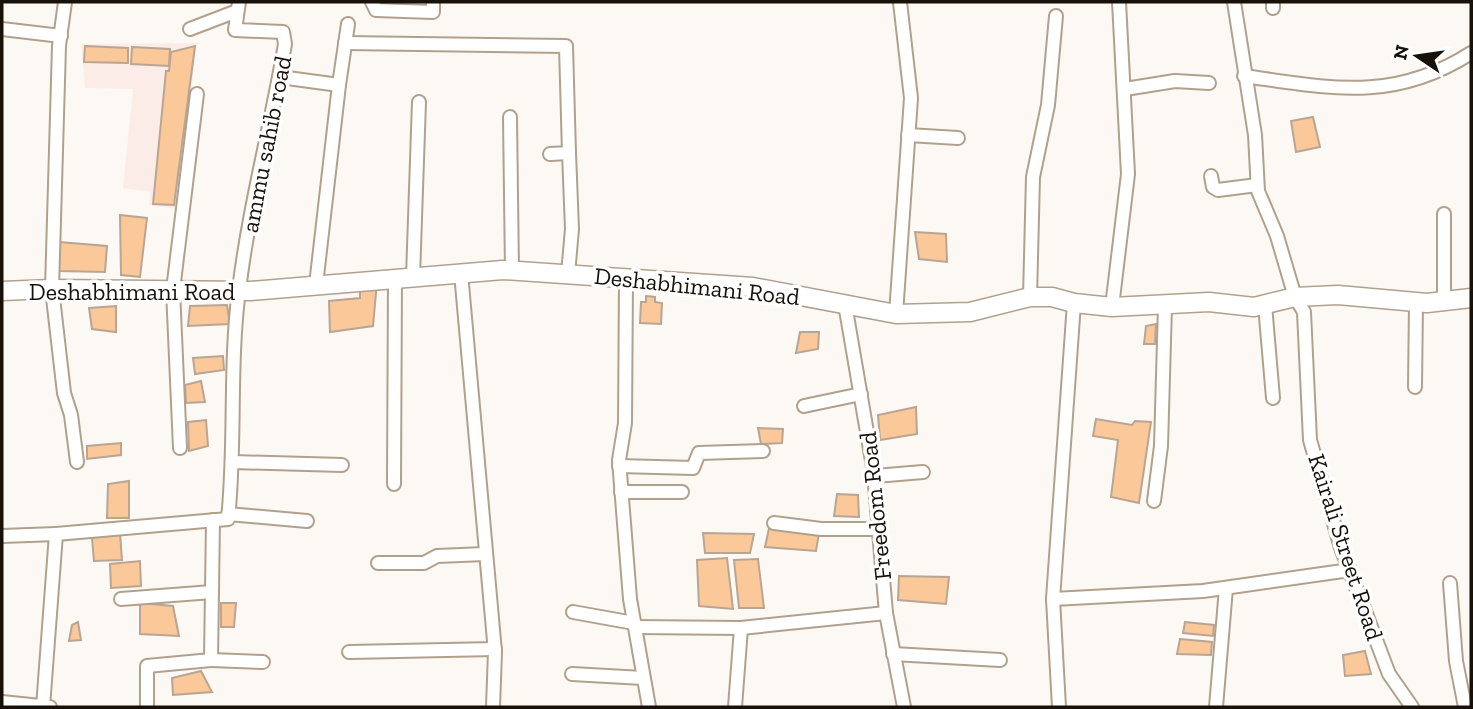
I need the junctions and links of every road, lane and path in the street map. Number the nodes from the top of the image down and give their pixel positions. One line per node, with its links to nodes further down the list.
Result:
1 (65, 2): 12 (street)
2 (372, 2): 3 (street)
3 (433, 2)
4 (900, 2): 23 (street)
5 (1119, 2): 19 (street)
6 (1234, 2): 15 (street, Kairali Street Road)
7 (238, 7): 11 (street); 16 (street, ammu sahib road)
8 (1056, 16): 40 (street)
9 (348, 24): 13 (street)
10 (2, 29): 12 (street)
11 (190, 29)
12 (61, 36): 36 (street)
13 (345, 43): 18 (street); 25 (street)
14 (1471, 52): 15 (street)
15 (1244, 76): 28 (street, Kairali Street Road)
16 (280, 77): 18 (street); 39 (street, ammu sahib road)
17 (1209, 83): 19 (street)
18 (339, 85): 35 (street)
19 (1125, 89): 49 (street)
20 (197, 94): 37 (street)
21 (419, 102): 33 (street)
22 (510, 117): 30 (street)
23 (908, 135): 24 (street); 50 (street)
24 (958, 138)
25 (569, 153): 26 (street); 32 (street)
26 (550, 154)
27 (1211, 176): 28 (street)
28 (1258, 185): 41 (street, Kairali Street Road)
29 (1444, 214): 43 (street)
30 (512, 271): 31 (street, Deshabhimani Road); 32 (street, Deshabhimani Road)
31 (461, 273): 33 (street, Deshabhimani Road); 74 (street)
32 (568, 274): 34 (street, Deshabhimani Road)
33 (404, 277): 35 (street, Deshabhimani Road); 63 (street)
34 (626, 280): 46 (street, Deshabhimani Road); 60 (street)
35 (316, 285): 39 (street, Deshabhimani Road)
36 (52, 289): 37 (street, Deshabhimani Road); 38 (street, Deshabhimani Road); 57 (street)
37 (173, 290): 39 (street, Deshabhimani Road); 55 (street)
38 (2, 291)
39 (239, 291): 58 (street, ammu sahib road)
40 (1030, 297): 45 (street, Deshabhimani Road); 50 (street, Deshabhimani Road)
41 (1295, 297): 44 (street, Deshabhimani Road); 47 (street, Deshabhimani Road); 76 (street, Kairali Street Road)
42 (1471, 298): 43 (street, Deshabhimani Road)
43 (1444, 301): 44 (street, Deshabhimani Road)
44 (1416, 302): 51 (street)
45 (1073, 303): 49 (street, Deshabhimani Road); 81 (street)
46 (845, 304): 50 (street, Deshabhimani Road); 52 (street, Freedom Road)
47 (1265, 304): 48 (street, Deshabhimani Road); 53 (street)
48 (1165, 306): 49 (street, Deshabhimani Road); 66 (street)
49 (1112, 307)
50 (896, 314)
51 (1415, 387)
52 (861, 394): 54 (street); 62 (street, Freedom Road)
53 (1273, 398)
54 (804, 406)
55 (180, 448)
56 (763, 451): 60 (street)
57 (77, 462)
58 (233, 462): 59 (street); 67 (street, ammu sahib road)
59 (342, 465)
60 (620, 466): 64 (street)
61 (923, 472): 62 (street)
62 (875, 476): 71 (street, Freedom Road)
63 (394, 484)
64 (621, 492): 65 (street); 84 (street)
65 (682, 492)
66 (1153, 501)
67 (229, 514): 68 (street); 69 (street)
68 (213, 520): 72 (street); 79 (street)
69 (307, 522)
70 (774, 523): 71 (street)
71 (880, 529): 83 (street, Freedom Road)
72 (56, 534): 73 (street); 96 (street)
73 (2, 536)
74 (485, 554): 75 (street); 86 (street)
75 (378, 563)
76 (1350, 570): 78 (street); 105 (street, Kairali Street Road)
77 (1450, 583): 106 (street)
78 (1226, 588): 81 (street); 104 (street)
79 (212, 592): 80 (street); 89 (street)
80 (121, 599)
81 (1053, 600): 103 (street)
82 (573, 612): 84 (street)
83 (886, 613): 85 (street); 88 (street, Freedom Road)
84 (634, 625): 85 (street); 93 (street)
85 (741, 628): 101 (street)
86 (495, 649): 87 (street); 99 (street)
87 (349, 652)
88 (893, 654): 90 (street); 102 (street, Freedom Road)
89 (211, 660): 91 (street); 98 (street)
90 (1000, 660)
91 (263, 662)
92 (572, 674): 93 (street)
93 (643, 678): 100 (street)
94 (2, 702): 95 (street)
95 (15, 706): 96 (street)
96 (43, 706): 97 (street)
97 (50, 707)
98 (147, 707)
99 (493, 707)
100 (649, 707)
101 (735, 707)
102 (904, 707)
103 (1059, 707)
104 (1216, 707)
105 (1412, 707)
106 (1465, 707)

